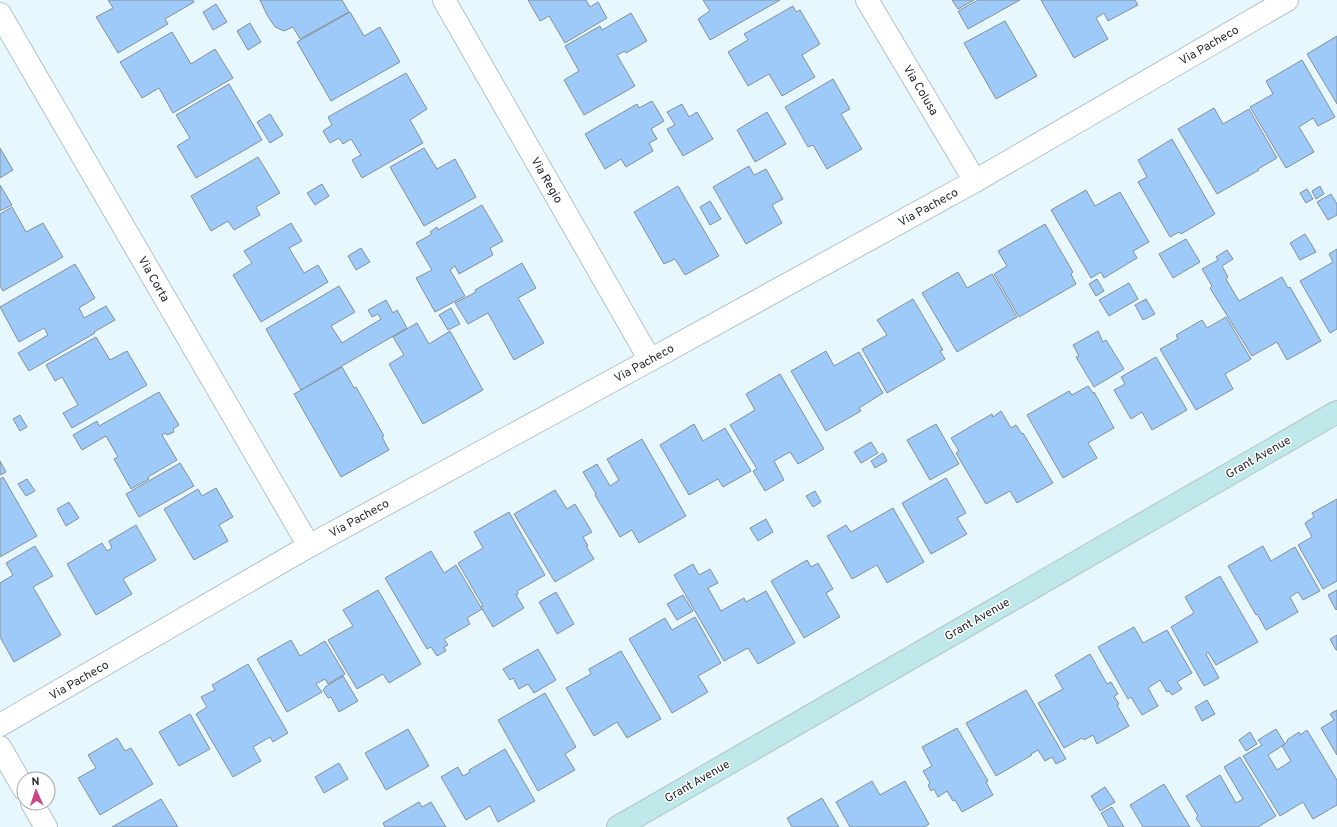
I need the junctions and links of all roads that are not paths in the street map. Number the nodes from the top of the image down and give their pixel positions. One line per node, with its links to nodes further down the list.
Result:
1 (444, 0): 6 (street, Via Regio)
2 (867, 0): 5 (street, Via Colusa)
3 (1287, 0): 5 (street, Via Pacheco)
4 (0, 14): 8 (street, Via Corta)
5 (975, 181): 6 (street, Via Pacheco)
6 (650, 360): 8 (street, Via Pacheco)
7 (1337, 412): 14 (main road, Grant Avenue)
8 (309, 546): 9 (street, Via Pacheco)
9 (0, 725)
10 (0, 747): 11 (street)
11 (16, 775)
12 (37, 811): 13 (street)
13 (46, 827)
14 (618, 827)

